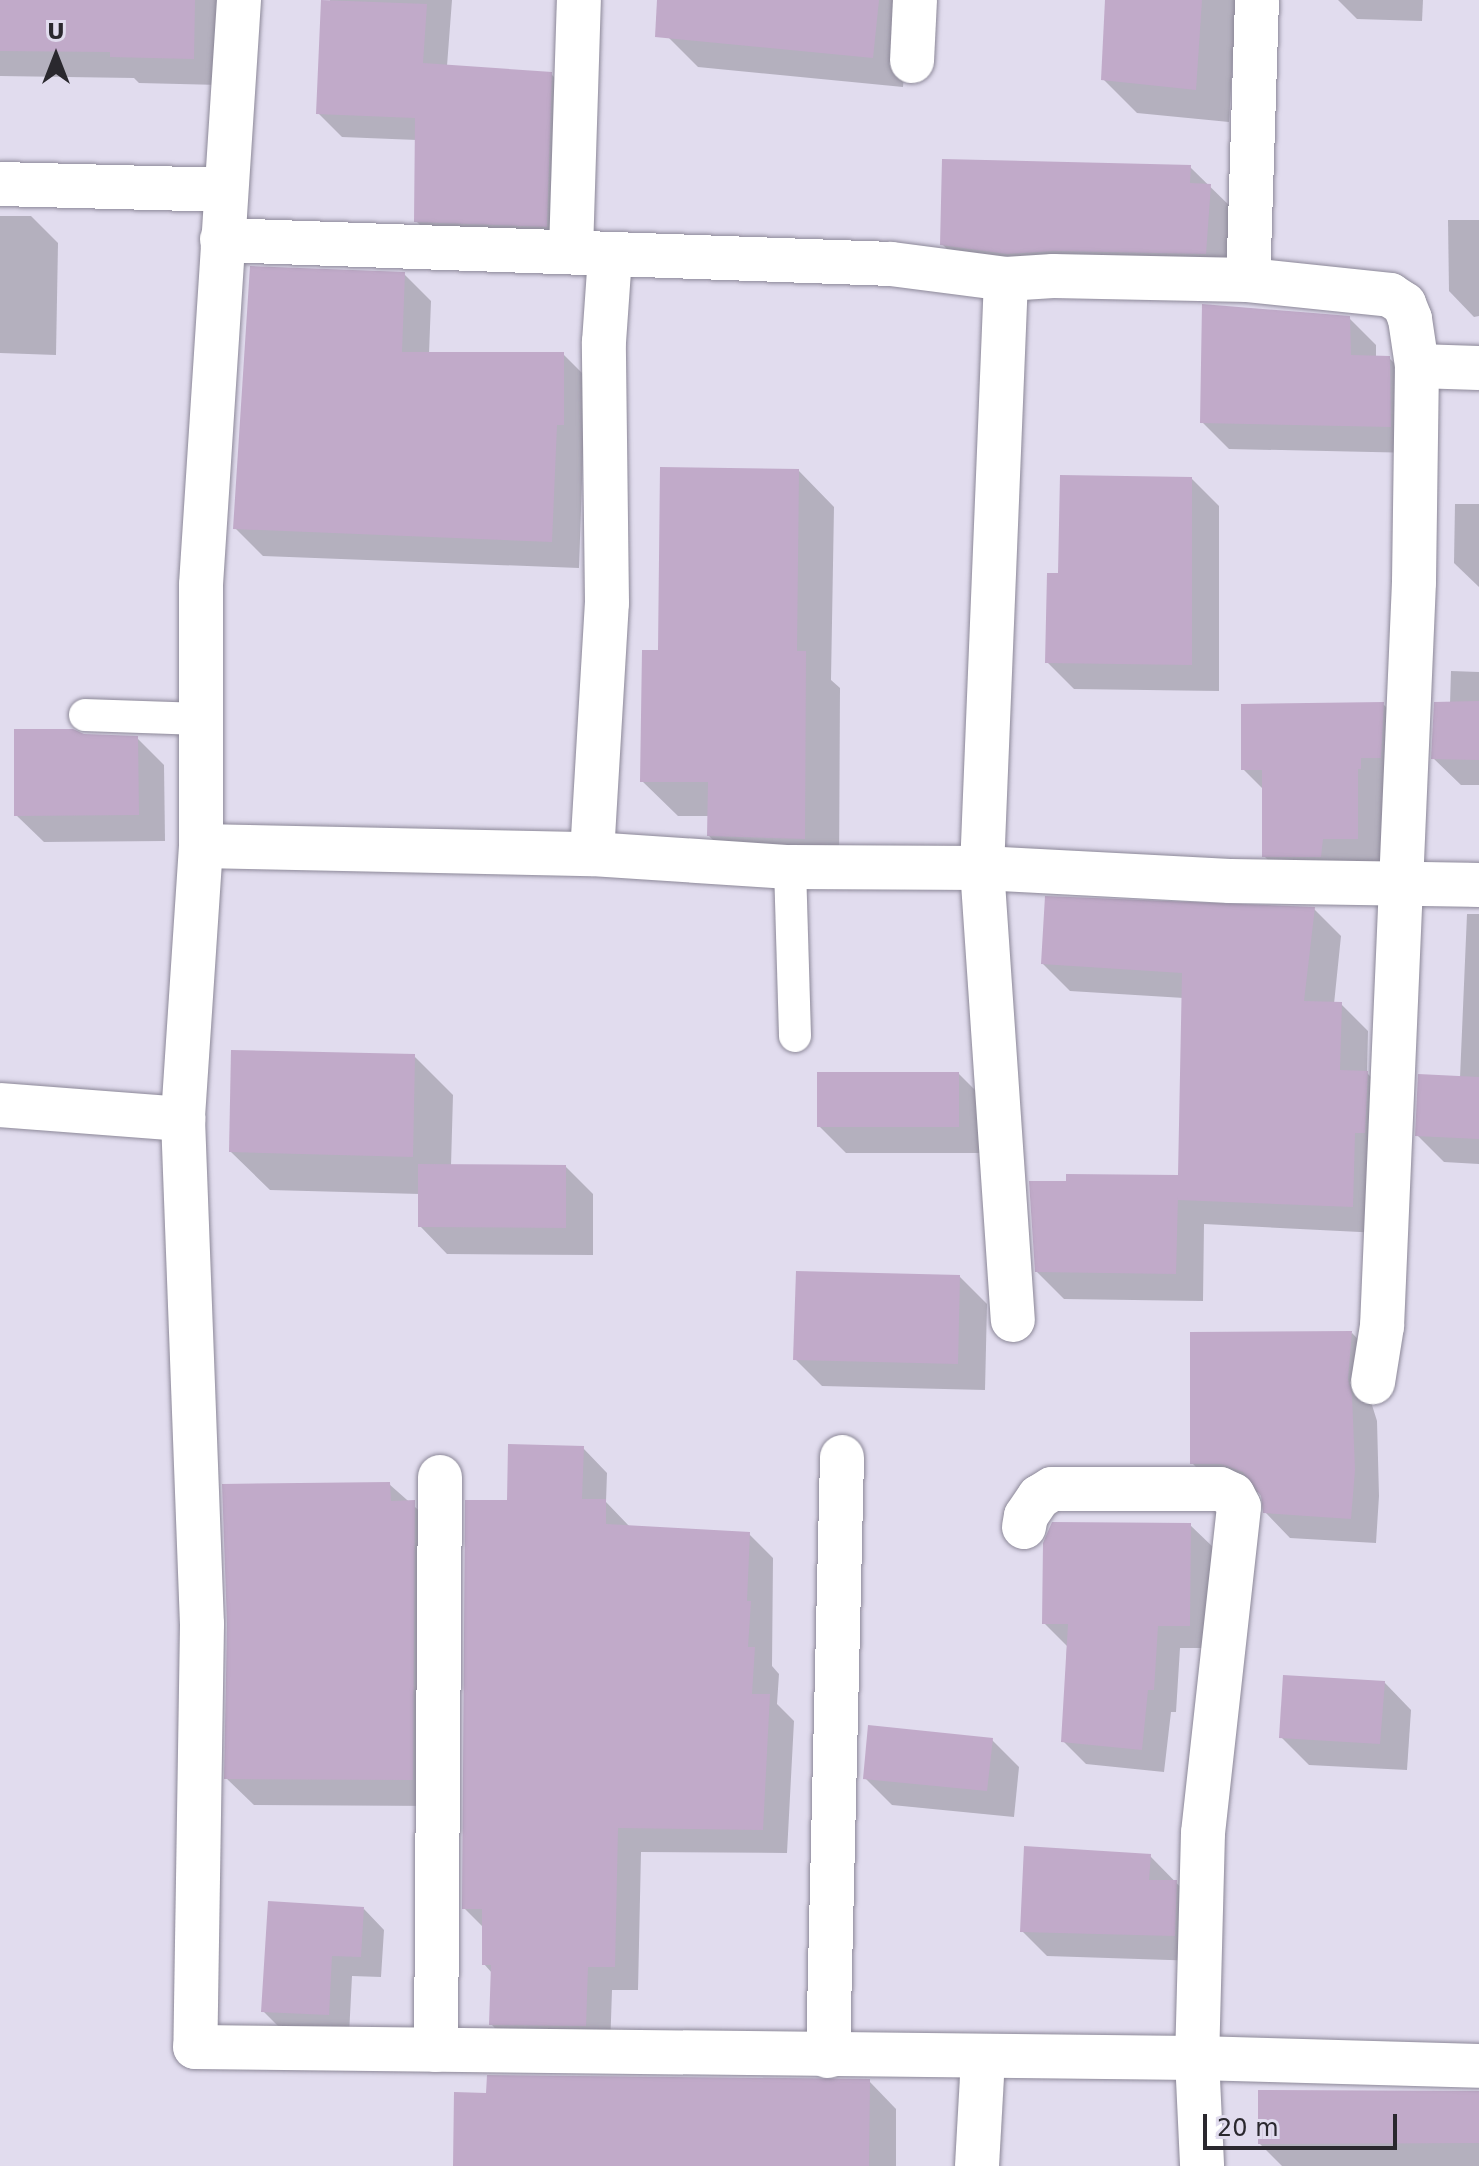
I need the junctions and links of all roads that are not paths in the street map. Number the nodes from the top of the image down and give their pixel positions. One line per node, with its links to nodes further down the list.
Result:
1 (239, 0): 7 (street)
2 (579, 0): 9 (street)
3 (915, 0): 5 (street)
4 (1257, 0): 11 (street)
5 (912, 61)
6 (0, 184): 7 (street)
7 (225, 190): 8 (street)
8 (222, 240): 9 (street); 15 (street)
9 (590, 254): 10 (street); 17 (street)
10 (1006, 279): 11 (street); 19 (street)
11 (1248, 280): 12 (street)
12 (1417, 366): 13 (street); 20 (street)
13 (1479, 368)
14 (85, 715): 15 (lane)
15 (200, 719): 16 (street)
16 (201, 846): 17 (street); 24 (street)
17 (592, 854): 18 (street)
18 (790, 867): 19 (street); 22 (lane)
19 (982, 868): 20 (street); 25 (street)
20 (1400, 883): 21 (street); 26 (street)
21 (1479, 885)
22 (795, 1036)
23 (0, 1105): 24 (street)
24 (183, 1119): 30 (street)
25 (1013, 1320)
26 (1373, 1382)
27 (842, 1457): 31 (street)
28 (440, 1477): 30 (street)
29 (1024, 1527): 33 (street)
30 (436, 2050): 31 (street)
31 (828, 2056): 32 (street)
32 (983, 2058): 33 (street); 35 (street)
33 (1197, 2058): 34 (street); 36 (street)
34 (1479, 2066)
35 (977, 2166)
36 (1202, 2166)

